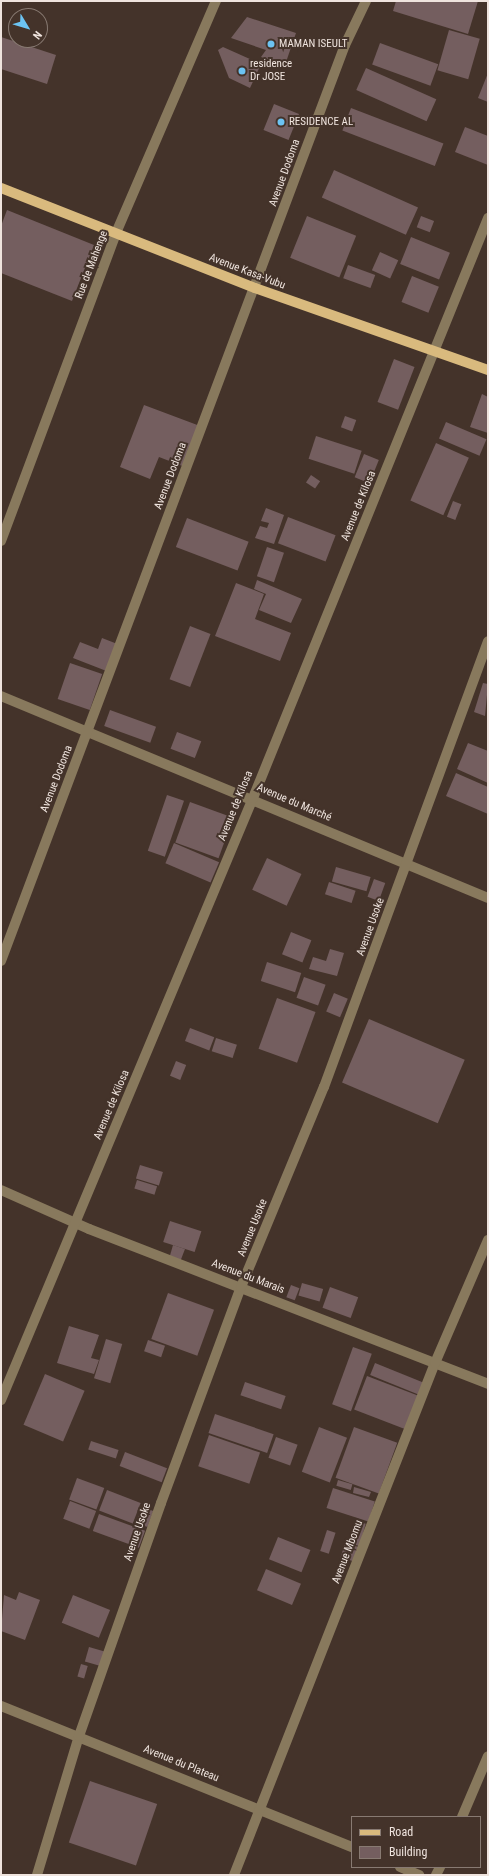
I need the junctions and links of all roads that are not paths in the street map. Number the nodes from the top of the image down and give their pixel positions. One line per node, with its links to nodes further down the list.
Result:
1 (216, 1): 5 (street, Rue de Mahenge)
2 (366, 1): 6 (street, Avenue Dodoma)
3 (1, 188): 5 (main road, Avenue Kasa-Vubu)
4 (488, 218): 7 (street, Avenue de Kilosa)
5 (116, 233): 6 (main road, Avenue Kasa-Vubu); 9 (street, Rue de Mahenge)
6 (255, 288): 7 (main road, Avenue Kasa-Vubu); 12 (street, Avenue Dodoma)
7 (435, 350): 8 (main road, Avenue Kasa-Vubu); 13 (street, Avenue de Kilosa)
8 (488, 370)
9 (1, 541)
10 (488, 641): 14 (street, Avenue Usoke)
11 (1, 696): 12 (street, Avenue du Marché)
12 (88, 730): 13 (street, Avenue du Marché); 16 (street, Avenue Dodoma)
13 (253, 798): 14 (street, Avenue du Marché); 18 (street, Avenue de Kilosa)
14 (407, 864): 15 (street, Avenue du Marché); 20 (street, Avenue Usoke)
15 (488, 898)
16 (1, 961)
17 (1, 1190): 18 (street, Avenue du Marais)
18 (76, 1223): 20 (street, Avenue du Marais); 23 (street, Avenue de Kilosa)
19 (488, 1240): 21 (street, Avenue Mbomu)
20 (242, 1287): 21 (street, Avenue du Marais); 25 (street, Avenue Usoke)
21 (435, 1363): 22 (street, Avenue du Marais); 27 (street, Avenue Mbomu)
22 (488, 1384)
23 (1, 1400)
24 (1, 1706): 25 (street, Avenue du Plateau)
25 (79, 1736): 27 (street, Avenue du Plateau); 31 (street, Avenue Usoke)
26 (488, 1756): 28 (street)
27 (260, 1808): 29 (street, Avenue du Plateau); 32 (street, Avenue Mbomu)
28 (462, 1816)
29 (351, 1847)
30 (402, 1868): 33 (street)
31 (38, 1875)
32 (234, 1875)
33 (419, 1875)

